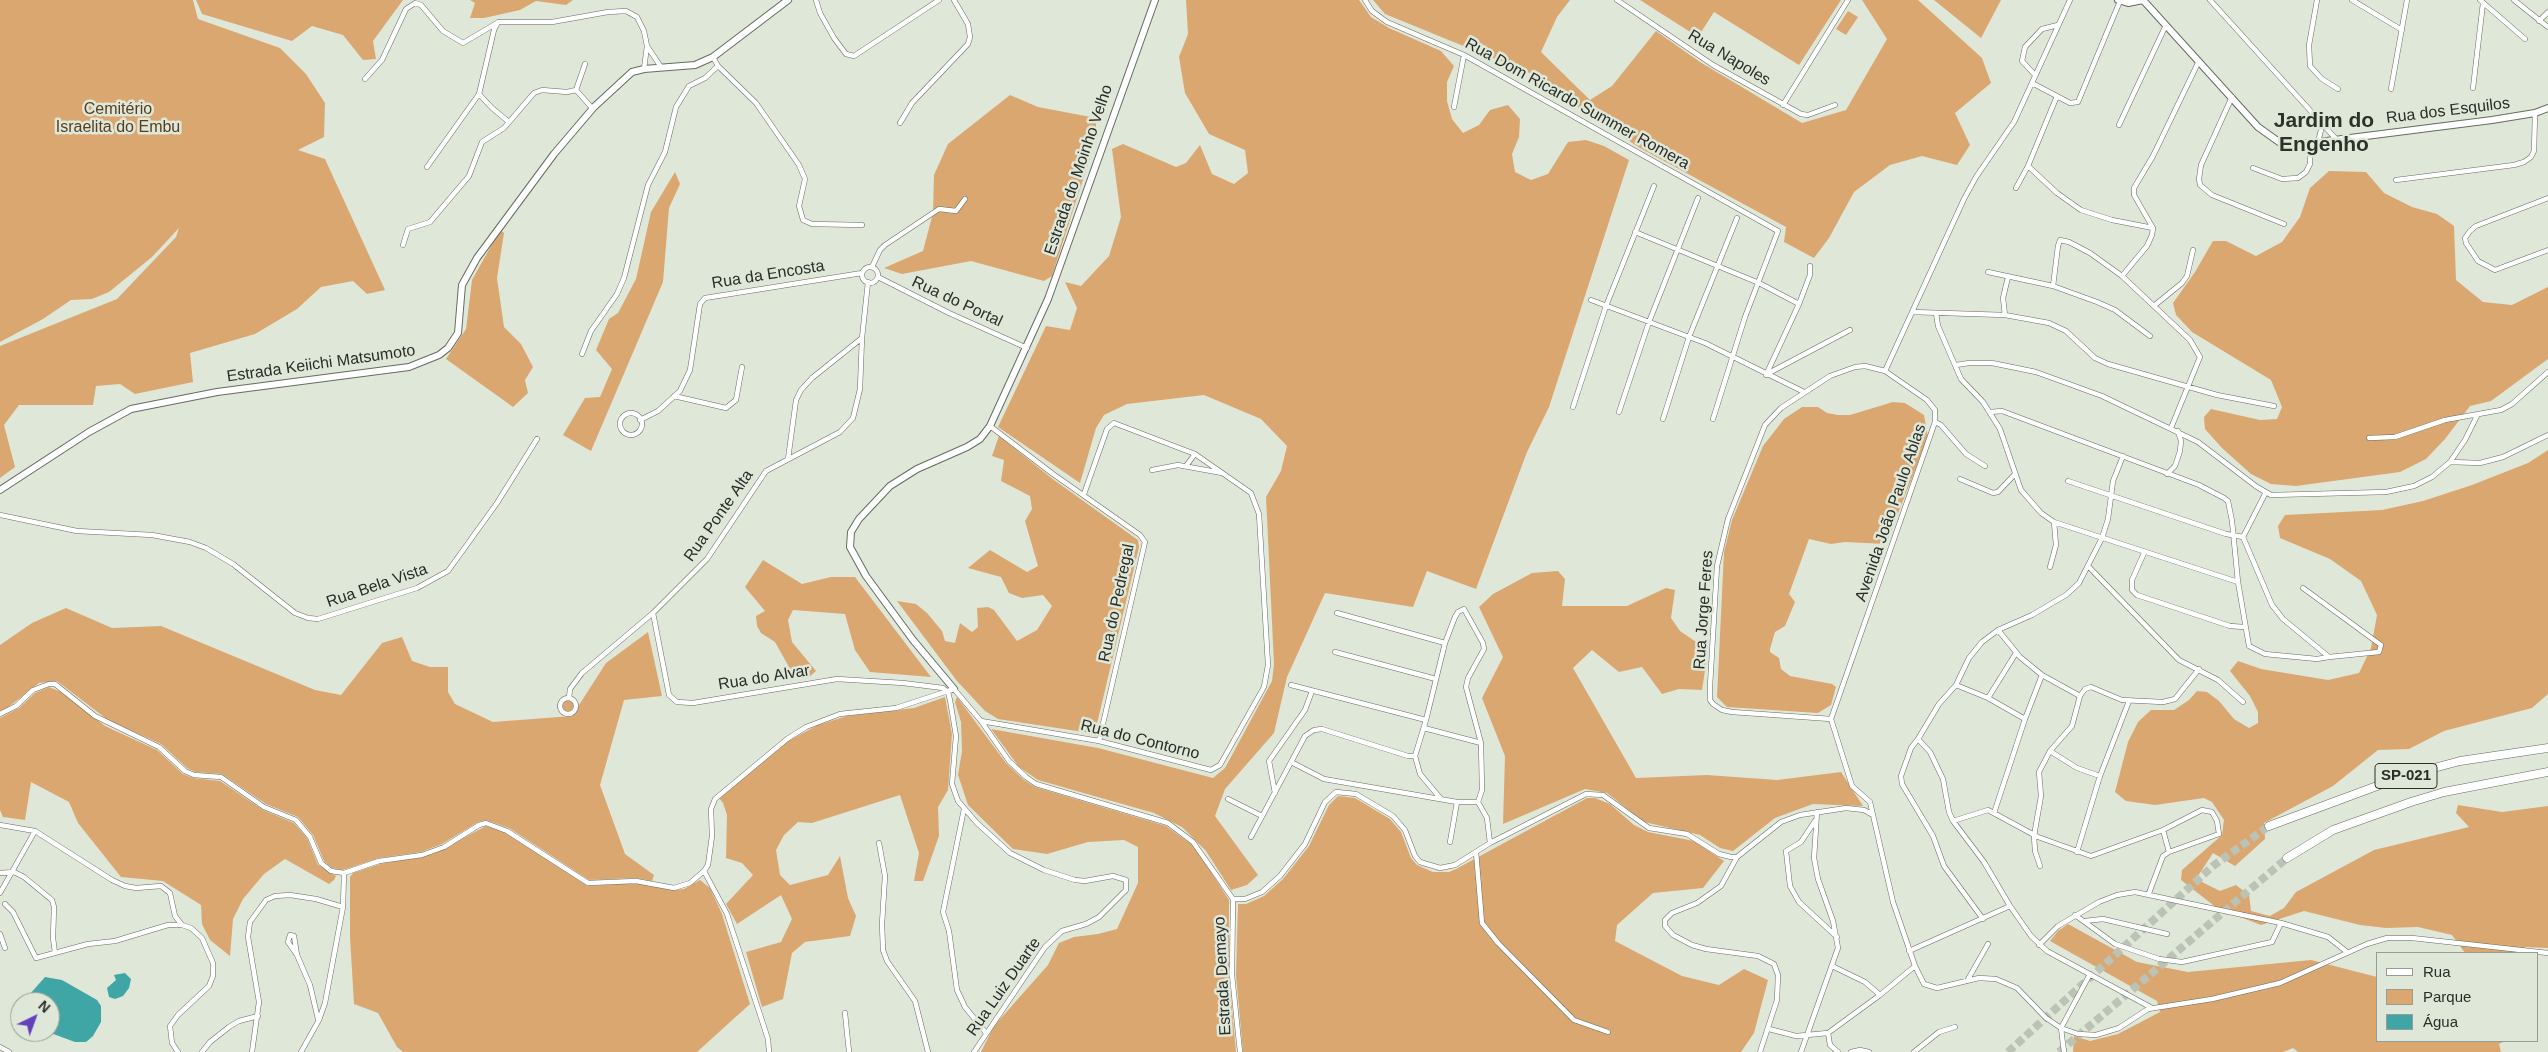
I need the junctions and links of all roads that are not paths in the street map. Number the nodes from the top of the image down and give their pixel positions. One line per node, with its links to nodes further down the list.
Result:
1 (788, 0): 30 (street, Estrada Keiichi Matsumoto)
2 (816, 0): 3 (street)
3 (939, 0)
4 (954, 0): 54 (street)
5 (1155, 0): 100 (street, Estrada do Moinho Velho)
6 (1365, 0): 29 (street, Rua Dom Ricardo Summer Romera)
7 (1617, 0): 46 (street, Rua Napoles)
8 (1848, 0): 46 (street)
9 (2070, 0): 23 (street)
10 (2119, 0): 17 (street, Rua dos Esquilos); 44 (street)
11 (2210, 0): 53 (street)
12 (2318, 0): 40 (street)
13 (2352, 0): 26 (street)
14 (2407, 0): 26 (street)
15 (2514, 0): 19 (street)
16 (2524, 0): 19 (street)
17 (2139, 1): 24 (street, Rua dos Esquilos)
18 (2482, 1): 27 (street); 39 (street)
19 (2520, 5): 22 (street)
20 (2548, 12): 22 (street)
21 (498, 22): 28 (street); 37 (street); 43 (street)
22 (2539, 22): 25 (street)
23 (2058, 25): 36 (street); 36 (street)
24 (2166, 25): 31 (street, Rua dos Esquilos); 55 (street)
25 (2548, 27)
26 (2402, 30): 41 (street)
27 (2525, 38)
28 (647, 46): 34 (street); 35 (street)
29 (1464, 55): 48 (street); 86 (street, Rua Dom Ricardo Summer Romera)
30 (713, 57): 33 (street); 34 (street, Estrada Keiichi Matsumoto)
31 (2199, 61): 45 (street, Rua dos Esquilos); 71 (street)
32 (585, 64): 42 (street)
33 (718, 66): 70 (street); 101 (street)
34 (661, 68): 35 (street, Estrada Keiichi Matsumoto)
35 (644, 69): 50 (street, Estrada Keiichi Matsumoto)
36 (2036, 75): 38 (street)
37 (365, 79)
38 (2032, 83): 44 (street); 92 (street)
39 (2473, 88)
40 (2338, 89)
41 (2391, 89)
42 (576, 90): 50 (street); 52 (street)
43 (478, 94): 52 (street); 59 (street)
44 (2057, 96): 60 (street)
45 (2232, 97): 58 (street, Rua dos Esquilos); 69 (street)
46 (1783, 105): 47 (street, Rua Napoles)
47 (1835, 106)
48 (1454, 107)
49 (2548, 108): 51 (street, Rua dos Esquilos)
50 (593, 109): 138 (street, Estrada Keiichi Matsumoto)
51 (2535, 113): 56 (street, Rua dos Esquilos); 62 (street)
52 (509, 122): 73 (street)
53 (2319, 122): 56 (street); 57 (street)
54 (900, 123)
55 (2118, 125)
56 (2336, 139): 57 (street, Rua dos Esquilos)
57 (2318, 142): 58 (street, Rua dos Esquilos)
58 (2310, 143): 61 (street)
59 (427, 166)
60 (2028, 166): 64 (street); 71 (street)
61 (2253, 168)
62 (2396, 180)
63 (1654, 186): 72 (street)
64 (2016, 188)
65 (1698, 198): 74 (street)
66 (2548, 198): 76 (street)
67 (965, 199): 79 (street)
68 (1737, 218): 77 (street)
69 (2284, 224)
70 (862, 225)
71 (2153, 228): 82 (street)
72 (1636, 232): 74 (street); 91 (street)
73 (403, 245)
74 (1678, 250): 77 (street); 95 (street)
75 (2193, 250): 90 (street)
76 (2548, 250)
77 (1718, 266): 86 (street); 98 (street)
78 (1810, 266): 89 (street)
79 (872, 267): 80 (street); 83 (street)
80 (862, 272): 85 (street); 110 (street, Rua da Encosta)
81 (1988, 272): 84 (street)
82 (2122, 276): 87 (street); 90 (street)
83 (878, 277): 85 (street); 100 (street, Rua do Portal)
84 (2008, 277): 87 (street); 94 (street)
85 (868, 282): 99 (street, Rua Ponte Alta)
86 (1759, 283): 89 (street); 102 (street)
87 (2053, 286): 97 (street)
88 (1591, 300): 91 (street)
89 (1800, 304): 107 (street)
90 (2156, 305): 108 (street)
91 (1606, 306): 95 (street); 111 (street)
92 (1912, 312): 93 (street); 105 (street)
93 (1936, 313): 94 (street); 103 (street)
94 (2005, 315): 108 (street)
95 (1649, 322): 98 (street); 113 (street)
96 (1850, 330): 107 (street)
97 (2150, 336)
98 (1689, 337): 102 (street); 116 (street)
99 (862, 338): 128 (street); 128 (street, Rua Ponte Alta)
100 (1027, 348): 120 (street, Estrada do Moinho Velho)
101 (582, 354)
102 (1732, 357): 107 (street); 117 (street)
103 (1956, 365): 114 (street); 121 (street)
104 (742, 367): 110 (street)
105 (1885, 371): 109 (street, Rua Jorge Feres); 119 (street, Avenida João Paulo Ablas)
106 (2548, 372): 115 (street)
107 (1766, 375): 109 (street)
108 (2188, 387): 112 (street); 121 (street)
109 (1804, 392): 174 (street, Rua Jorge Feres)
110 (674, 396): 118 (street, Rua da Encosta)
111 (1573, 406)
112 (2274, 406)
113 (1618, 412)
114 (1990, 412): 127 (street); 134 (street)
115 (2478, 414): 124 (street); 129 (street)
116 (1663, 419)
117 (1713, 419)
118 (640, 420): 118 (street)
119 (1935, 422): 131 (street); 174 (street, Avenida João Paulo Ablas)
120 (990, 426): 139 (street, Rua do Pedregal); 165 (street)
121 (2171, 428): 122 (street)
122 (2178, 431): 135 (street); 140 (street)
123 (2548, 435): 129 (street)
124 (2369, 438)
125 (537, 440): 142 (street, Rua Bela Vista)
126 (1195, 454): 130 (street); 133 (street, Rua do Contorno); 139 (street, Rua do Contorno)
127 (2123, 456): 135 (street); 141 (street)
128 (788, 459): 152 (street, Rua Ponte Alta)
129 (2450, 462): 140 (street)
130 (1186, 466): 132 (street); 133 (street)
131 (1985, 466)
132 (1152, 470)
133 (1223, 473): 179 (street, Rua do Contorno)
134 (2014, 474): 136 (street); 143 (street)
135 (2167, 474): 144 (street)
136 (1960, 479)
137 (2068, 481): 141 (street)
138 (0, 490)
139 (1084, 494): 179 (street, Rua do Pedregal)
140 (2265, 494): 145 (street)
141 (2111, 497): 144 (street); 146 (street)
142 (0, 514)
143 (2054, 522): 146 (street); 149 (street)
144 (2234, 535): 145 (street); 150 (street)
145 (2243, 537): 159 (street)
146 (2102, 538): 147 (street); 148 (street)
147 (2144, 553): 150 (street); 154 (street)
148 (2088, 566): 155 (street); 160 (street)
149 (2050, 567)
150 (2238, 582): 154 (street)
151 (2303, 588): 159 (street)
152 (653, 613): 165 (street, Rua do Alvar); 168 (street, Rua Ponte Alta)
153 (1337, 613): 156 (street)
154 (2244, 627): 159 (street)
155 (1998, 630): 158 (street); 163 (street)
156 (1445, 643): 162 (street); 180 (street)
157 (1335, 652): 162 (street)
158 (2016, 653): 161 (street); 169 (street)
159 (2329, 657)
160 (2199, 669): 170 (street); 171 (street)
161 (2042, 675): 167 (street); 173 (street)
162 (1436, 679): 175 (street)
163 (1956, 685): 169 (street); 178 (street)
164 (1292, 686): 166 (street)
165 (951, 690): 176 (street); 192 (street); 215 (street)
166 (1312, 691): 175 (street); 187 (street)
167 (2080, 696): 170 (street); 182 (street)
168 (569, 698)
169 (1988, 698): 173 (street)
170 (2129, 701): 186 (street)
171 (2243, 702)
172 (0, 714): 217 (street)
173 (2025, 718): 194 (street)
174 (1830, 719): 195 (street)
175 (1426, 720): 177 (street)
176 (981, 721): 179 (street, Rua do Contorno); 220 (street)
177 (1424, 728): 180 (street); 183 (street)
178 (1918, 739): 198 (street); 225 (street)
179 (1098, 741)
180 (1480, 742): 191 (street)
181 (2548, 748): 200 (highway, SP-021)
182 (2050, 751): 186 (street); 203 (street)
183 (1415, 756): 184 (street); 189 (street)
184 (1291, 762): 187 (street); 189 (street)
185 (2548, 772): 212 (highway, SP-021)
186 (2100, 776): 209 (street)
187 (1275, 793): 196 (street)
188 (1228, 799): 196 (street)
189 (1441, 799): 190 (street)
190 (1457, 802): 191 (street); 205 (street)
191 (1478, 802): 207 (street)
192 (964, 809): 253 (street); 253 (street, Rua Luiz Duarte)
193 (1817, 812): 195 (street); 197 (street); 211 (street)
194 (1994, 813): 198 (street); 203 (street)
195 (1873, 815): 236 (street)
196 (1262, 816): 204 (street)
197 (1816, 820): 231 (street); 231 (street)
198 (1952, 822): 222 (street)
199 (0, 825): 202 (street)
200 (2269, 826)
201 (2163, 830): 209 (street); 210 (street); 210 (street)
202 (35, 831): 214 (street); 228 (street)
203 (2034, 836): 209 (street); 213 (street)
204 (1251, 837)
205 (1450, 842)
206 (879, 843): 264 (street)
207 (1490, 844): 208 (street); 211 (street)
208 (1476, 852): 220 (street); 252 (street)
209 (2077, 852)
210 (2169, 852): 219 (street)
211 (1737, 857): 251 (street)
212 (2287, 858)
213 (2040, 866)
214 (14, 872): 216 (street); 218 (street); 238 (street)
215 (704, 872): 217 (street); 262 (street)
216 (0, 873)
217 (344, 873): 223 (street)
218 (0, 893)
219 (2149, 893): 224 (street); 227 (street)
220 (1233, 898): 266 (street, Estrada Demayo)
221 (5, 904): 238 (street)
222 (2010, 906): 225 (street); 234 (street)
223 (343, 907): 247 (street); 248 (street)
224 (2075, 915): 226 (street); 234 (street)
225 (1983, 919): 236 (street)
226 (2085, 921): 227 (street); 230 (street)
227 (2282, 923): 237 (street)
228 (182, 925): 238 (street); 258 (street)
229 (0, 934): 235 (street)
230 (2167, 934)
231 (1837, 937): 240 (street)
232 (294, 939): 248 (street)
233 (1988, 944): 243 (street)
234 (2039, 944): 242 (street)
235 (5, 948)
236 (1909, 951): 241 (street)
237 (2347, 952): 239 (street); 245 (street)
238 (55, 953)
239 (2548, 953)
240 (1832, 966): 244 (street); 255 (street)
241 (1915, 966): 243 (street); 244 (street)
242 (2090, 974): 245 (street); 250 (street)
243 (1967, 981): 250 (street)
244 (1880, 995): 254 (street)
245 (2152, 1008): 250 (street)
246 (845, 1013): 263 (street)
247 (258, 1016): 259 (street); 260 (street)
248 (319, 1020): 261 (street)
249 (1955, 1027): 272 (street)
250 (2061, 1028): 273 (street)
251 (1769, 1029): 255 (street); 267 (street)
252 (1608, 1032)
253 (986, 1033): 265 (street, Rua Luiz Duarte)
254 (1828, 1033): 255 (street); 269 (street)
255 (1807, 1036): 268 (street)
256 (0, 1047): 257 (street)
257 (9, 1052)
258 (178, 1052)
259 (202, 1052)
260 (252, 1052)
261 (300, 1052)
262 (769, 1052)
263 (849, 1052)
264 (928, 1052)
265 (974, 1052)
266 (1240, 1052)
267 (1760, 1052)
268 (1801, 1052)
269 (1838, 1052)
270 (1851, 1052): 271 (street)
271 (1869, 1052)
272 (1914, 1052)
273 (2064, 1052)

